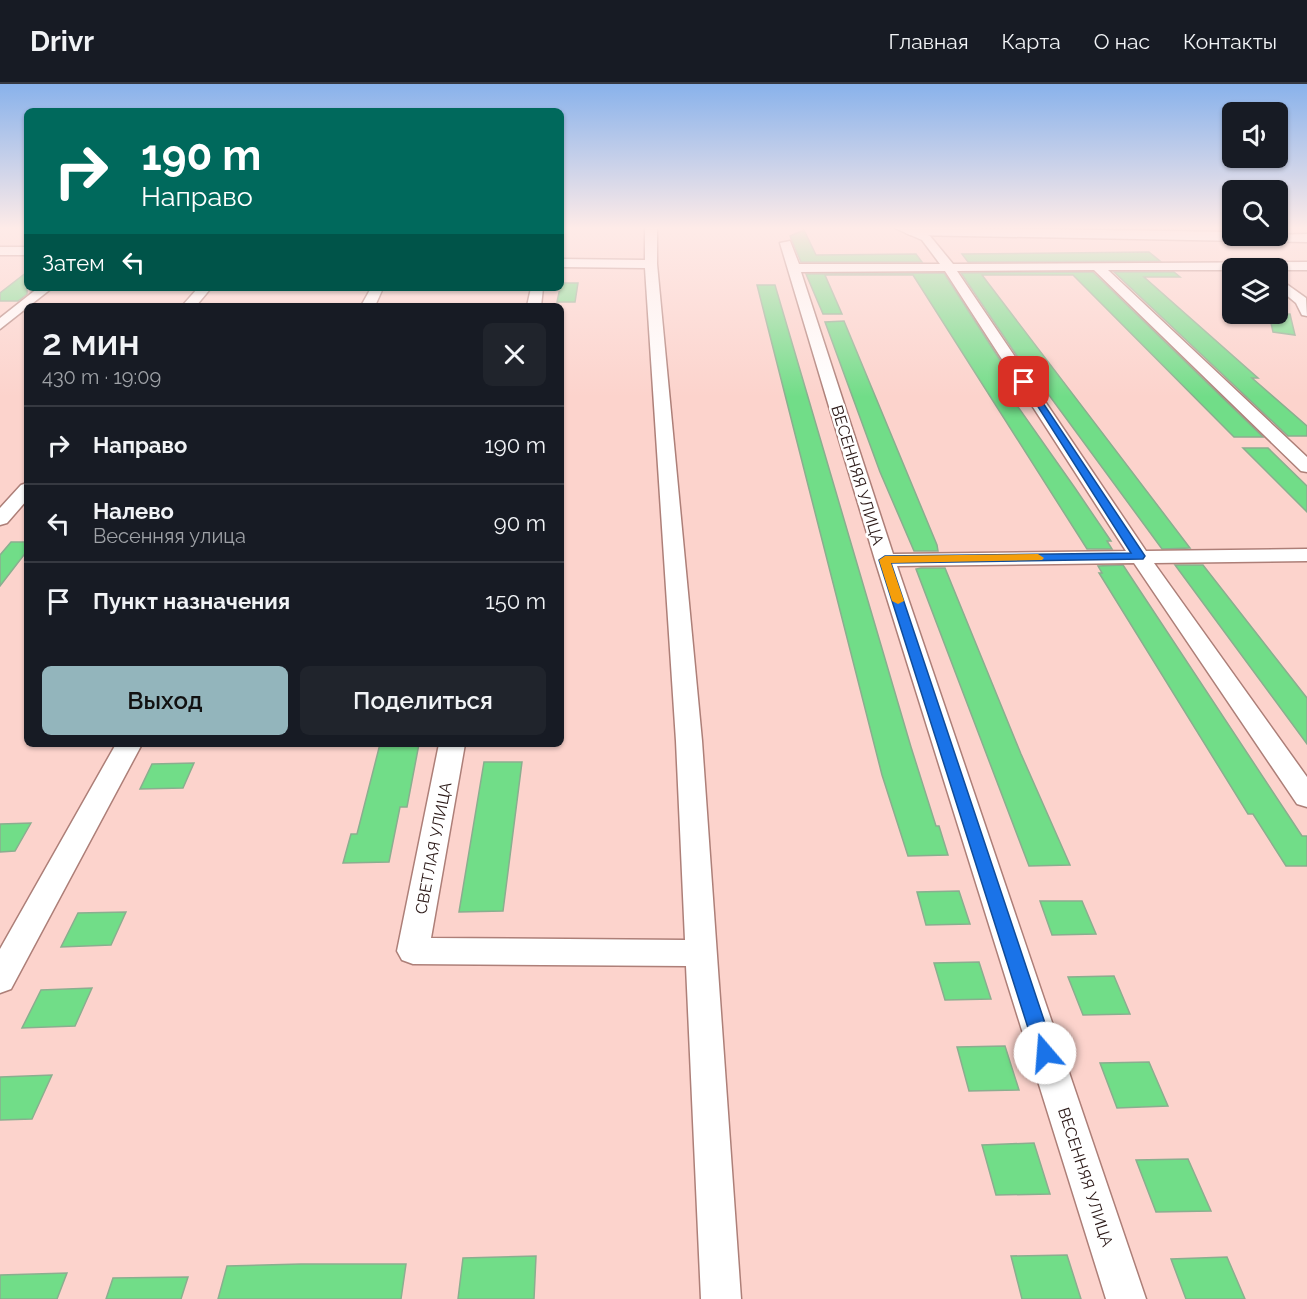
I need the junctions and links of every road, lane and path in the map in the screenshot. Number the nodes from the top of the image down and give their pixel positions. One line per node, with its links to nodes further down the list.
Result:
1 (653, 284): 22 (street)
2 (799, 284): 18 (street, ВЕСЕННЯЯ УЛИЦА)
3 (960, 284): 17 (street)
4 (1115, 284): 13 (street)
5 (1288, 290): 11 (street)
6 (42, 291): 8 (street)
7 (202, 291): 9 (street)
8 (27, 303)
9 (192, 303)
10 (24, 306): 12 (street)
11 (1307, 312)
12 (0, 325)
13 (1307, 467)
14 (24, 492): 15 (street)
15 (0, 519)
16 (1307, 555): 17 (street)
17 (1139, 556): 18 (street); 21 (street)
18 (885, 560): 25 (street, ВЕСЕННЯЯ УЛИЦА)
19 (127, 747): 23 (street)
20 (451, 747): 22 (street, СВЕТЛАЯ УЛИЦА)
21 (1307, 797)
22 (701, 952): 24 (street)
23 (0, 979)
24 (721, 1299)
25 (1125, 1299)

